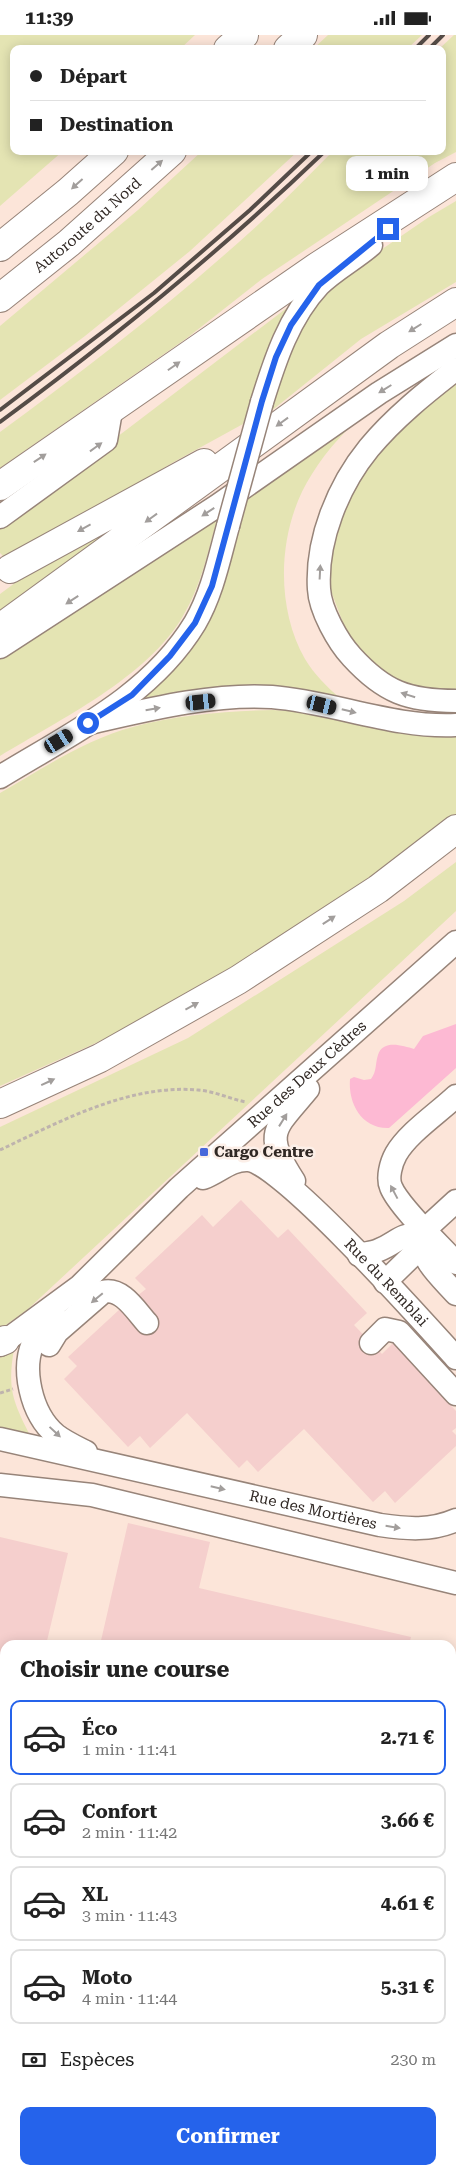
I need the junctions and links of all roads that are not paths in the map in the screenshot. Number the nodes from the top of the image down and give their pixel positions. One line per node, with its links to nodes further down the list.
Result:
1 (244, 35): 3 (main road)
2 (302, 35): 4 (main road)
3 (233, 45)
4 (292, 45)
5 (110, 155): 9 (main road, one-way to 9)
6 (168, 155): 10 (main road, Autoroute du Nord, one-way to 6)
7 (456, 177): 8 (main road)
8 (415, 205): 14 (main road, one-way to 8); 22 (street, bridge)
9 (0, 247)
10 (0, 298)
11 (456, 302): 15 (main road, one-way to 15)
12 (456, 345): 20 (street, one-way to 20)
13 (456, 369): 21 (street, one-way to 13)
14 (111, 411): 16 (main road, one-way to 14); 17 (street, one-way to 14)
15 (220, 466): 18 (main road, one-way to 18); 19 (main road, one-way to 19)
16 (0, 486)
17 (0, 517)
18 (5, 573)
19 (0, 628)
20 (0, 647)
21 (456, 701)
22 (88, 723): 23 (street, one-way to 23); 24 (street)
23 (456, 725)
24 (0, 777)
25 (456, 829): 29 (main road, one-way to 25)
26 (456, 942): 27 (street, Rue des Deux Cèdres)
27 (339, 1046): 30 (street, Rue des Deux Cèdres); 32 (street, Rue du Remblai, one-way to 27)
28 (456, 1096): 33 (street, one-way to 28)
29 (1, 1103)
30 (179, 1188): 32 (street, Rue du Remblai); 37 (street, Rue des Deux Cèdres)
31 (456, 1201): 33 (street)
32 (314, 1208): 34 (street, Rue du Remblai)
33 (422, 1237): 34 (street); 35 (street); 36 (street); 38 (street)
34 (359, 1255): 36 (street, Rue du Remblai)
35 (456, 1263)
36 (385, 1282): 42 (street, Rue du Remblai)
37 (80, 1286): 40 (street, Rue des Deux Cèdres); 44 (street)
38 (456, 1294)
39 (147, 1323): 44 (street, one-way to 44)
40 (2, 1342)
41 (371, 1343): 43 (street)
42 (456, 1358)
43 (456, 1394)
44 (38, 1411): 47 (street, one-way to 47)
45 (0, 1439): 47 (street, Rue des Mortières)
46 (0, 1453): 48 (street, Rue des Mortières)
47 (106, 1462): 48 (street, Rue des Mortières)
48 (170, 1478): 50 (street, Rue des Mortières, one-way to 50)
49 (0, 1485): 51 (street)
50 (456, 1520)
51 (456, 1583)

